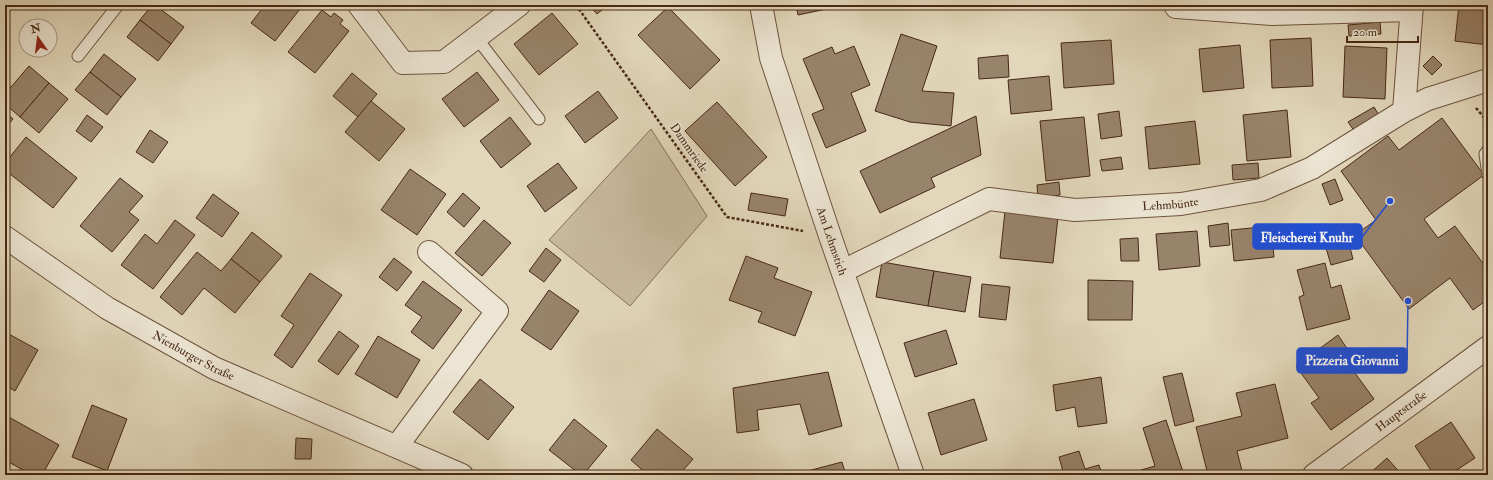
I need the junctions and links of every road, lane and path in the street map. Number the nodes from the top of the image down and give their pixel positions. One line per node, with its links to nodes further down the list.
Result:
1 (118, 5): 9 (lane)
2 (359, 5): 8 (street)
3 (519, 5): 8 (street)
4 (576, 5): 15 (path, Dammriede)
5 (761, 5): 15 (street, Am Lehmstich)
6 (1176, 7): 7 (street)
7 (1411, 8): 11 (street)
8 (476, 37): 12 (lane)
9 (78, 56)
10 (1488, 80): 11 (street, Lehmbünte)
11 (1404, 111): 18 (street, Lehmbünte)
12 (539, 119)
13 (1488, 150): 14 (lane)
14 (1488, 175)
15 (830, 236): 18 (street, Am Lehmstich)
16 (5, 237): 20 (street, Nienburger Straße)
17 (430, 252): 20 (street)
18 (842, 271): 22 (street, Am Lehmstich)
19 (1488, 347): 23 (street, Hauptstraße)
20 (397, 446): 21 (street, Nienburger Straße)
21 (462, 475)
22 (913, 475)
23 (1314, 475)

